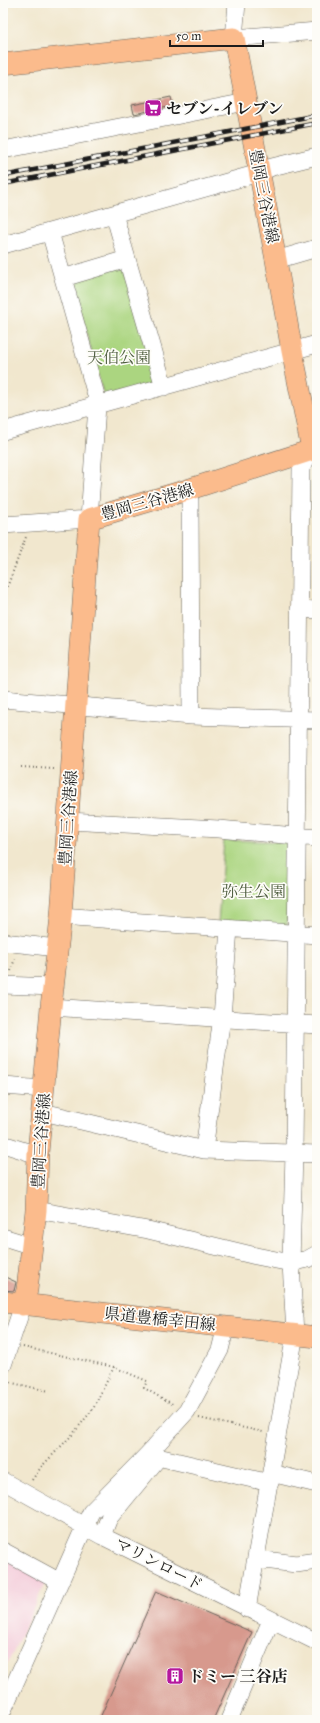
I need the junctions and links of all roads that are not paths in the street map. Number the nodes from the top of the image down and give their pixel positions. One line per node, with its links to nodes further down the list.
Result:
1 (237, 3): 3 (street)
2 (317, 31): 3 (street)
3 (234, 38): 4 (main road); 5 (main road, 豊岡三谷港線)
4 (3, 64)
5 (246, 102): 6 (street); 8 (main road, 豊岡三谷港線)
6 (3, 150)
7 (317, 156): 8 (street)
8 (259, 173): 9 (street); 14 (main road, 豊岡三谷港線)
9 (114, 214): 10 (street); 13 (street)
10 (50, 232): 11 (street); 15 (street)
11 (3, 245)
12 (317, 248): 14 (street)
13 (126, 258): 15 (street); 18 (street)
14 (276, 260): 17 (main road, 豊岡三谷港線)
15 (63, 278): 19 (street)
16 (317, 344): 17 (street)
17 (292, 351): 18 (street); 21 (main road, 豊岡三谷港線)
18 (164, 388): 19 (street)
19 (97, 406): 20 (street); 23 (street)
20 (3, 431)
21 (315, 452): 22 (main road, 豊岡三谷港線); 25 (street)
22 (188, 490): 23 (main road, 豊岡三谷港線); 29 (street)
23 (89, 519): 24 (street); 28 (main road, 豊岡三谷港線)
24 (3, 525)
25 (299, 609): 26 (street); 30 (street)
26 (317, 610)
27 (3, 699): 28 (street)
28 (76, 704): 29 (street); 32 (main road, 豊岡三谷港線)
29 (191, 716): 30 (street)
30 (298, 719): 31 (street); 33 (street)
31 (317, 720)
32 (68, 821): 33 (street); 35 (main road, 豊岡三谷港線)
33 (297, 837): 34 (street); 37 (street)
34 (317, 838)
35 (61, 916): 36 (street); 40 (main road, 豊岡三谷港線)
36 (229, 930): 37 (street); 43 (street)
37 (296, 934): 38 (street); 44 (street)
38 (317, 935)
39 (11, 943): 40 (street)
40 (57, 948): 42 (main road, 豊岡三谷港線)
41 (8, 986): 42 (street)
42 (52, 997): 43 (street); 47 (main road, 豊岡三谷港線)
43 (222, 1018): 44 (street); 50 (street)
44 (295, 1023): 45 (street); 52 (street)
45 (317, 1025)
46 (3, 1086): 47 (street)
47 (44, 1089): 48 (main road, 豊岡三谷港線)
48 (43, 1112): 50 (street); 51 (main road, 豊岡三谷港線)
49 (3, 1144): 51 (street)
50 (204, 1150): 52 (street)
51 (38, 1153): 54 (main road, 豊岡三谷港線)
52 (294, 1153): 53 (street); 58 (street)
53 (317, 1154)
54 (36, 1210): 56 (main road, 豊岡三谷港線); 58 (street)
55 (3, 1237): 56 (street)
56 (32, 1246): 60 (main road, 豊岡三谷港線)
57 (317, 1254): 58 (street)
58 (291, 1263): 62 (street)
59 (3, 1302): 60 (main road, 県道豊橋幸田線)
60 (23, 1305): 61 (main road, 県道豊橋幸田線); 64 (street)
61 (226, 1326): 62 (main road, 県道豊橋幸田線); 65 (street)
62 (295, 1334): 63 (main road, 県道豊橋幸田線); 66 (street)
63 (317, 1337)
64 (3, 1366)
65 (153, 1456): 66 (street); 69 (street); 70 (street)
66 (270, 1478): 68 (street); 72 (street)
67 (3, 1481): 69 (street, マリンロード)
68 (317, 1484)
69 (84, 1526): 70 (street, マリンロード); 76 (street)
70 (102, 1536): 77 (street, マリンロード)
71 (3, 1551): 76 (street)
72 (257, 1559): 74 (street); 77 (street)
73 (317, 1561): 74 (street)
74 (296, 1564): 75 (street)
75 (317, 1575)
76 (60, 1582): 80 (street)
77 (247, 1609): 78 (street, マリンロード)
78 (271, 1620): 79 (street, マリンロード); 81 (street)
79 (317, 1642)
80 (3, 1710)
81 (229, 1720)

